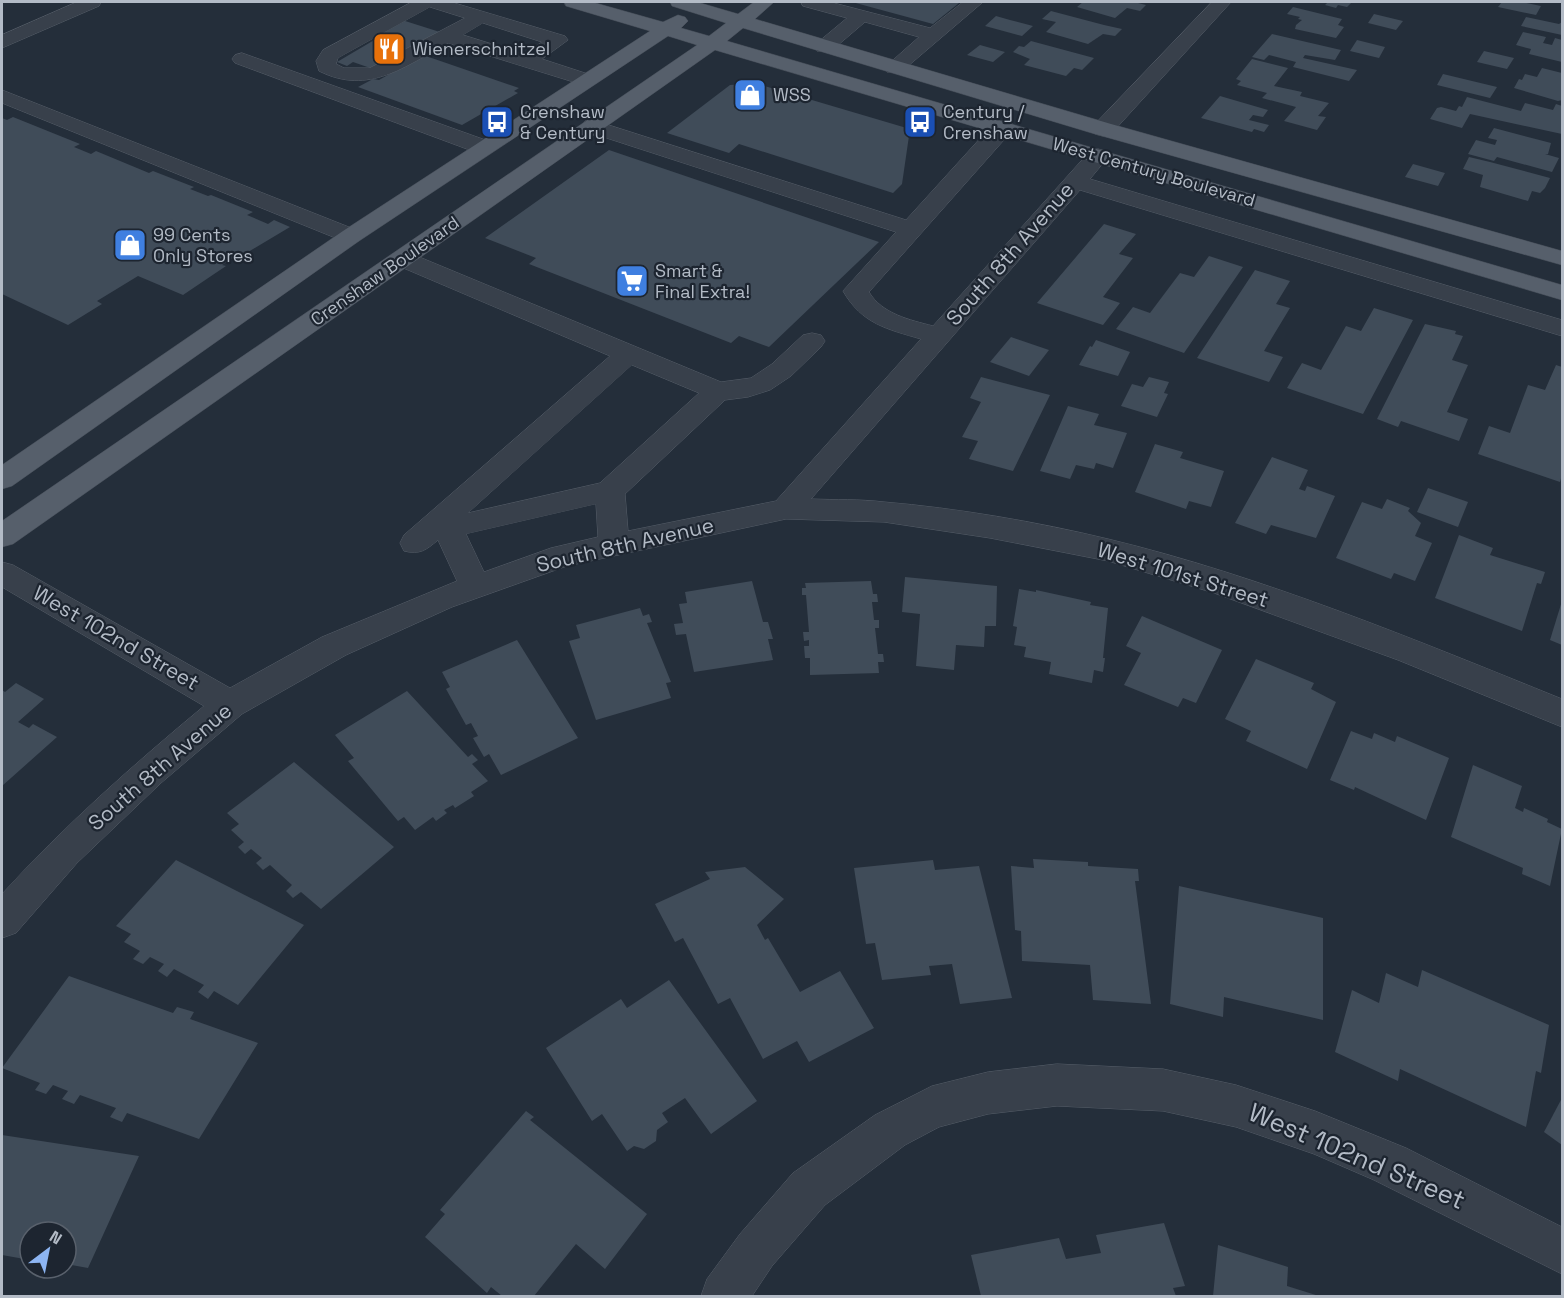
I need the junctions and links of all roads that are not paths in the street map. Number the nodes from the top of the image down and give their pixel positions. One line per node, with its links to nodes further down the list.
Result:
1 (92, 2): 17 (street)
2 (424, 2): 16 (street)
3 (433, 2): 12 (street)
4 (573, 2): 14 (main road, West Century Boulevard)
5 (679, 2): 10 (main road, West Century Boulevard)
6 (765, 2): 13 (main road, Crenshaw Boulevard)
7 (810, 2): 11 (street)
8 (974, 2): 15 (street)
9 (1222, 2): 27 (street, South 8th Avenue)
10 (703, 4): 13 (main road, West Century Boulevard); 14 (main road)
11 (862, 15): 15 (street); 19 (street)
12 (481, 16): 16 (street); 21 (street)
13 (741, 20): 18 (main road, Crenshaw Boulevard); 19 (main road, West Century Boulevard)
14 (666, 29): 18 (main road, West Century Boulevard); 23 (main road)
15 (934, 35): 22 (street)
16 (447, 36): 21 (street)
17 (2, 42)
18 (712, 43): 25 (main road, Crenshaw Boulevard); 26 (main road, West Century Boulevard)
19 (824, 47): 22 (main road, West Century Boulevard)
20 (242, 59): 28 (street)
21 (526, 61): 23 (street)
22 (894, 68): 27 (main road, West Century Boulevard)
23 (587, 80): 28 (main road)
24 (2, 96): 31 (street)
25 (593, 126): 30 (street); 33 (main road, Crenshaw Boulevard)
26 (1003, 128): 27 (main road, West Century Boulevard); 30 (street)
27 (1101, 142): 29 (street, South 8th Avenue); 32 (main road, West Century Boulevard); 34 (main road, West Century Boulevard)
28 (483, 147): 31 (main road)
29 (1074, 181): 35 (street, West Century Boulevard); 36 (street, South 8th Avenue)
30 (911, 229): 36 (street)
31 (351, 236): 40 (main road)
32 (1563, 258)
33 (403, 259): 38 (street); 43 (main road, Crenshaw Boulevard)
34 (1563, 293)
35 (1563, 328)
36 (938, 336): 42 (street, South 8th Avenue)
37 (812, 340): 39 (street)
38 (629, 353): 39 (street); 44 (street)
39 (718, 391): 41 (street)
40 (2, 479)
41 (610, 491): 45 (street); 47 (street)
42 (786, 509): 45 (street, South 8th Avenue); 49 (street, West 101st Street)
43 (2, 536)
44 (415, 543)
45 (614, 545): 47 (street, South 8th Avenue)
46 (2, 573): 48 (street, West 102nd Street)
47 (475, 587): 48 (street, South 8th Avenue)
48 (230, 704): 50 (street, South 8th Avenue)
49 (1563, 713)
50 (2, 921)
51 (1563, 1251): 52 (street, West 102nd Street)
52 (724, 1296)

